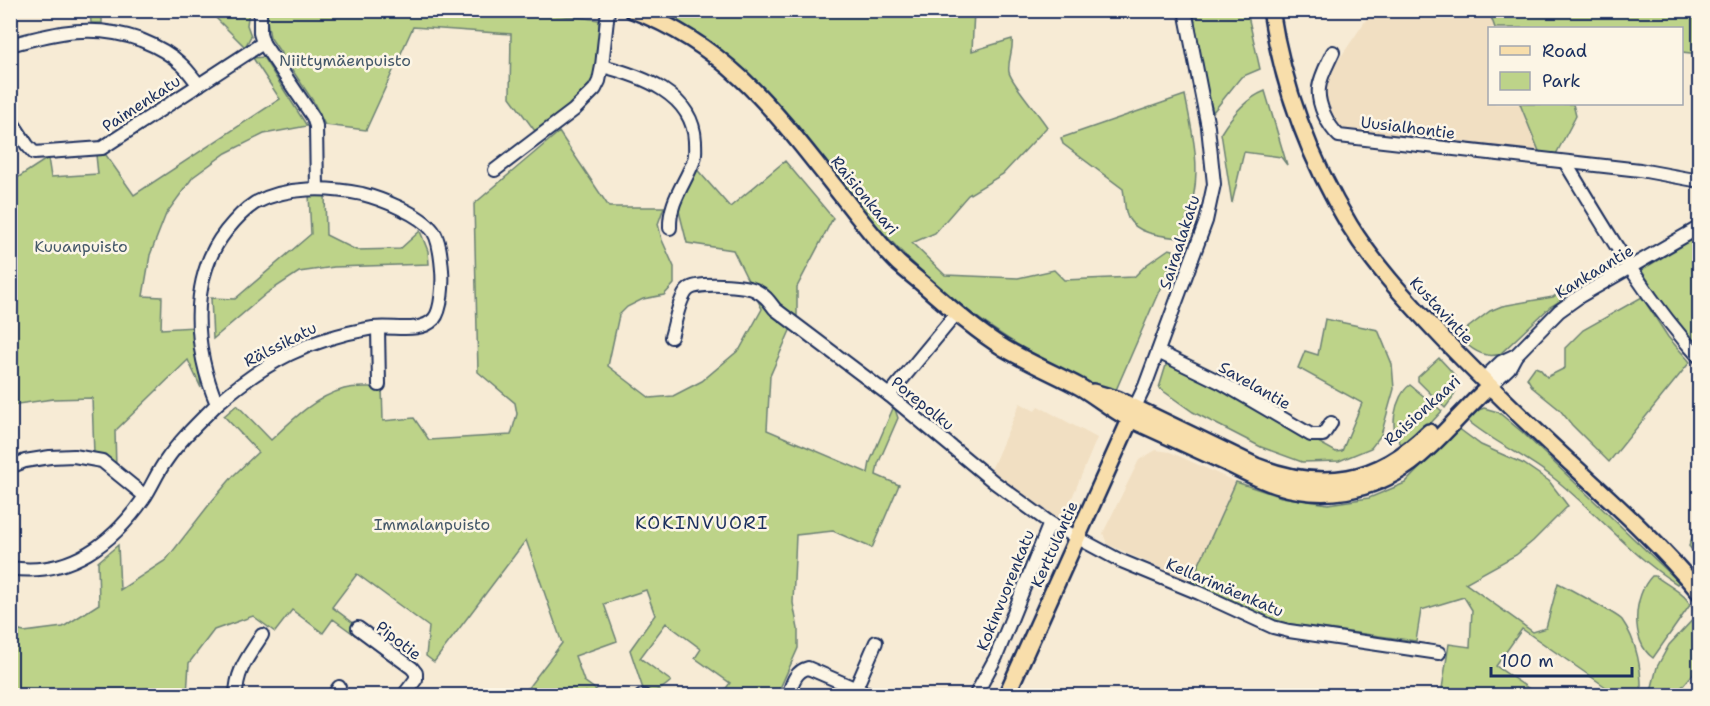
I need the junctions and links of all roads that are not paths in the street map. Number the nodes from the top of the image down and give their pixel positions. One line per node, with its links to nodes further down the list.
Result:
1 (261, 10): 6 (street)
2 (608, 10): 9 (street)
3 (632, 10): 19 (main road, Raisionkaari)
4 (1185, 10): 22 (street, Sairaalakatu)
5 (1271, 10): 24 (main road, Kustavintie)
6 (263, 43): 10 (street, Paimenkatu); 15 (street)
7 (10, 45): 10 (street, Paimenkatu)
8 (1333, 52): 12 (street, Uusialhontie)
9 (602, 66): 13 (street); 17 (street)
10 (199, 85): 11 (street, Paimenkatu)
11 (10, 119)
12 (1565, 162): 14 (street, Uusialhontie); 18 (street)
13 (495, 170)
14 (1700, 181)
15 (317, 189): 20 (street, Rälssikatu); 27 (street, Rälssikatu)
16 (1700, 227): 18 (street, Kankaantie)
17 (670, 228)
18 (1630, 268): 23 (street); 24 (street, Kankaantie)
19 (956, 314): 26 (street); 28 (main road, Raisionkaari)
20 (378, 328): 25 (street); 27 (street, Rälssikatu)
21 (671, 337): 26 (street, Porepolku)
22 (1158, 352): 28 (street, Sairaalakatu); 29 (street, Savelantie)
23 (1700, 358)
24 (1486, 383): 28 (main road, Raisionkaari); 35 (main road, Kustavintie)
25 (379, 385)
26 (889, 395): 32 (street, Porepolku)
27 (217, 404): 31 (street, Rälssikatu)
28 (1132, 413): 33 (main road, Kerttulantie)
29 (1331, 423)
30 (10, 467): 31 (street)
31 (145, 496): 34 (street, Rälssikatu)
32 (1050, 523): 33 (street, Kokinvuorenkatu); 47 (street, Kokinvuorenkatu)
33 (1076, 537): 41 (street, Kellarimäenkatu); 48 (main road, Kerttulantie)
34 (10, 568)
35 (1682, 571): 36 (main road, Kustavintie); 37 (main road, Kustavintie)
36 (1700, 584)
37 (1700, 592)
38 (358, 628): 44 (street, Pipotie)
39 (262, 634): 43 (street)
40 (876, 642): 42 (street)
41 (1439, 653)
42 (856, 688): 45 (street); 46 (street)
43 (237, 696)
44 (403, 696)
45 (788, 696)
46 (873, 696)
47 (975, 696)
48 (1006, 696)

